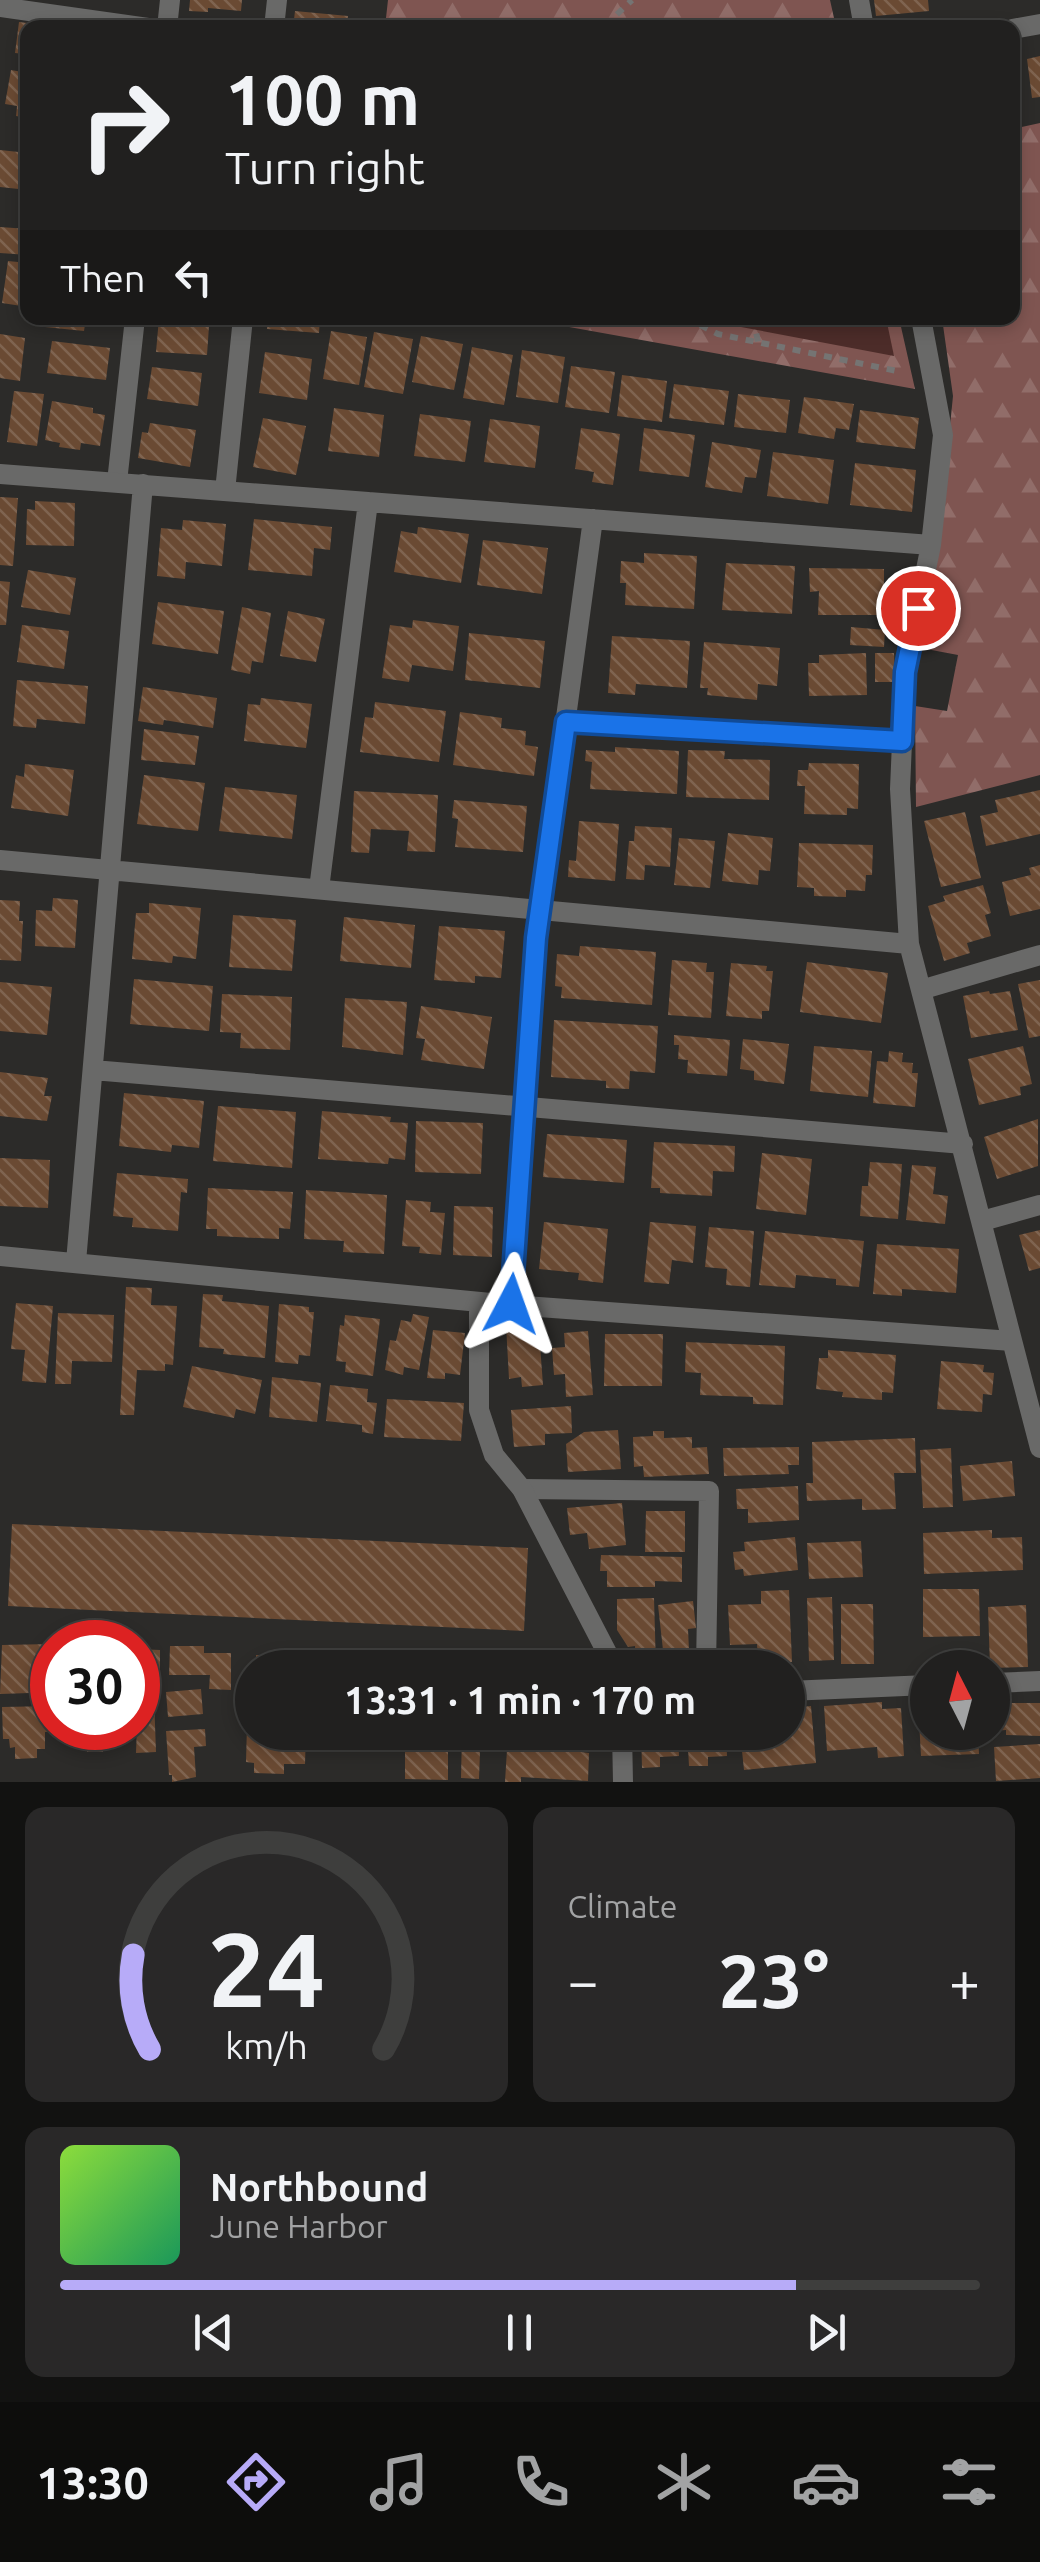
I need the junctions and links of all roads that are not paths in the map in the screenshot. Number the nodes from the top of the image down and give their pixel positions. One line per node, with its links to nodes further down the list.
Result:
1 (0, 7): 2 (street)
2 (92, 20)
3 (134, 325): 7 (street)
4 (242, 325): 9 (street)
5 (922, 325): 12 (street)
6 (0, 474): 7 (street)
7 (117, 482): 8 (street)
8 (143, 484): 9 (street); 16 (street)
9 (224, 491): 10 (street)
10 (368, 502): 11 (street); 17 (street)
11 (593, 518): 12 (street); 13 (street)
12 (931, 544): 14 (street)
13 (566, 722): 14 (street); 18 (street)
14 (902, 741): 19 (street)
15 (0, 860): 16 (street)
16 (110, 870): 17 (street); 22 (street)
17 (319, 889): 18 (street)
18 (540, 910): 19 (street); 23 (street)
19 (909, 944): 21 (street)
20 (1040, 954): 21 (street)
21 (924, 989): 24 (street)
22 (93, 1070): 23 (street); 28 (street)
23 (524, 1106): 24 (street); 30 (street)
24 (963, 1144): 26 (street)
25 (1040, 1204): 26 (street)
26 (982, 1221): 31 (street)
27 (0, 1256): 28 (street)
28 (76, 1262): 29 (street)
29 (479, 1302): 30 (street); 33 (street)
30 (511, 1304): 31 (street)
31 (1012, 1341): 32 (street)
32 (1040, 1448)
33 (522, 1489): 34 (street); 35 (street)
34 (606, 1650)
35 (706, 1650)
36 (1040, 1681): 37 (street)
37 (1010, 1682)
38 (910, 1686): 39 (street)
39 (805, 1689)
40 (622, 1750): 41 (street)
41 (623, 1782)

